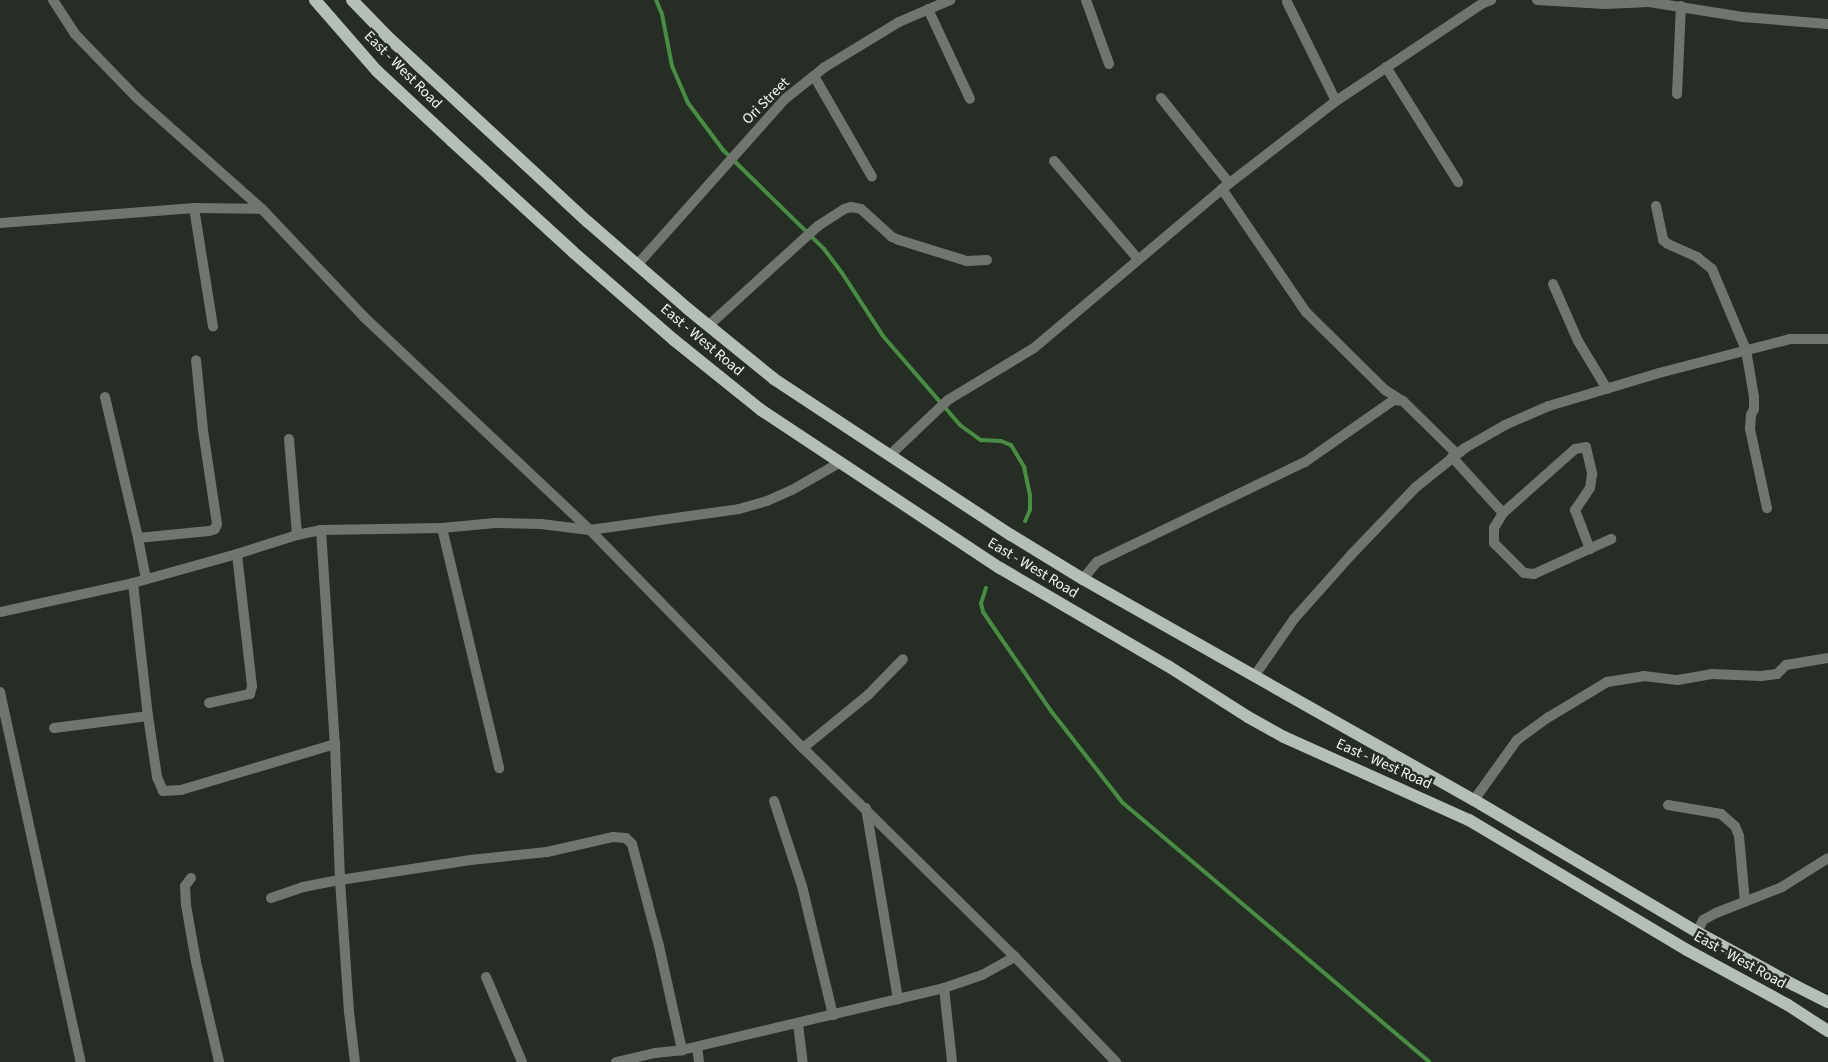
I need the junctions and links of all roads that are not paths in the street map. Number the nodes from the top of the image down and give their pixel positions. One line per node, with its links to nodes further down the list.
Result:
1 (52, 0): 26 (street)
2 (315, 0): 43 (main road, East - West Road)
3 (352, 0): 30 (main road, East - West Road)
4 (950, 0): 11 (street, Ori Street)
5 (1086, 0): 13 (street)
6 (1491, 0): 14 (street)
7 (1537, 0): 8 (street)
8 (1650, 1): 10 (street)
9 (1287, 2): 19 (street)
10 (1681, 6): 12 (street); 16 (street)
11 (928, 9): 15 (street, Ori Street); 18 (street)
12 (1828, 24)
13 (1109, 64)
14 (1386, 68): 19 (street); 22 (street)
15 (814, 76): 21 (street); 30 (street, Ori Street)
16 (1677, 94)
17 (1161, 98): 23 (street)
18 (970, 99)
19 (1336, 101): 23 (street)
20 (1054, 161): 28 (street)
21 (872, 177)
22 (1458, 182)
23 (1226, 186): 28 (street); 39 (street)
24 (1656, 206): 35 (street)
25 (194, 208): 26 (street); 27 (street); 32 (street)
26 (262, 209): 48 (street)
27 (0, 223)
28 (1138, 259): 41 (street)
29 (987, 260): 33 (street)
30 (637, 266): 33 (main road, East - West Road)
31 (1553, 284): 37 (street)
32 (213, 326)
33 (708, 326): 41 (main road, East - West Road)
34 (1828, 339): 35 (street)
35 (1746, 350): 37 (street); 44 (street)
36 (196, 360): 50 (street)
37 (1607, 389): 42 (street)
38 (105, 398): 50 (street)
39 (1401, 400): 42 (street); 55 (street)
40 (289, 439): 49 (street)
41 (890, 455): 55 (main road, East - West Road)
42 (1455, 456): 45 (street); 60 (street)
43 (839, 463): 48 (street); 76 (main road, East - West Road)
44 (1767, 508)
45 (1503, 513): 52 (street); 52 (street)
46 (442, 528): 47 (street); 48 (street); 67 (street)
47 (321, 530): 49 (street); 65 (street)
48 (590, 530): 66 (street)
49 (297, 534): 53 (street)
50 (138, 538): 54 (street)
51 (1611, 539): 52 (street)
52 (1590, 549)
53 (237, 554): 54 (street); 62 (street)
54 (146, 579): 56 (street)
55 (1083, 579): 60 (main road, East - West Road)
56 (133, 582): 57 (street); 63 (street)
57 (0, 612)
58 (1828, 658): 68 (street)
59 (903, 659): 66 (street)
60 (1255, 675): 68 (main road, East - West Road)
61 (0, 692): 91 (street)
62 (209, 703)
63 (148, 716): 64 (street); 65 (street)
64 (54, 728)
65 (334, 744): 75 (street)
66 (803, 748): 71 (street)
67 (499, 768)
68 (1474, 800): 73 (main road, East - West Road)
69 (774, 801): 85 (street)
70 (1668, 805): 78 (street)
71 (866, 808): 80 (street); 83 (street)
72 (1828, 858): 78 (street)
73 (1596, 872): 76 (main road); 79 (main road, East - West Road)
74 (191, 878): 92 (street)
75 (340, 880): 77 (street); 89 (street); 93 (street)
76 (1590, 892): 87 (main road, East - West Road)
77 (271, 898)
78 (1744, 902): 79 (street)
79 (1696, 932): 84 (main road, East - West Road)
80 (1015, 957): 82 (street); 99 (street)
81 (486, 977): 94 (street)
82 (944, 988): 83 (street); 98 (street)
83 (898, 999): 85 (street)
84 (1828, 1002)
85 (833, 1015): 86 (street)
86 (798, 1024): 88 (street); 97 (street)
87 (1828, 1030)
88 (697, 1047): 89 (street); 96 (street)
89 (682, 1050): 90 (street)
90 (656, 1058): 95 (street)
91 (81, 1062)
92 (219, 1062)
93 (355, 1062)
94 (522, 1062)
95 (616, 1062)
96 (699, 1062)
97 (804, 1062)
98 (952, 1062)
99 (1116, 1062)

